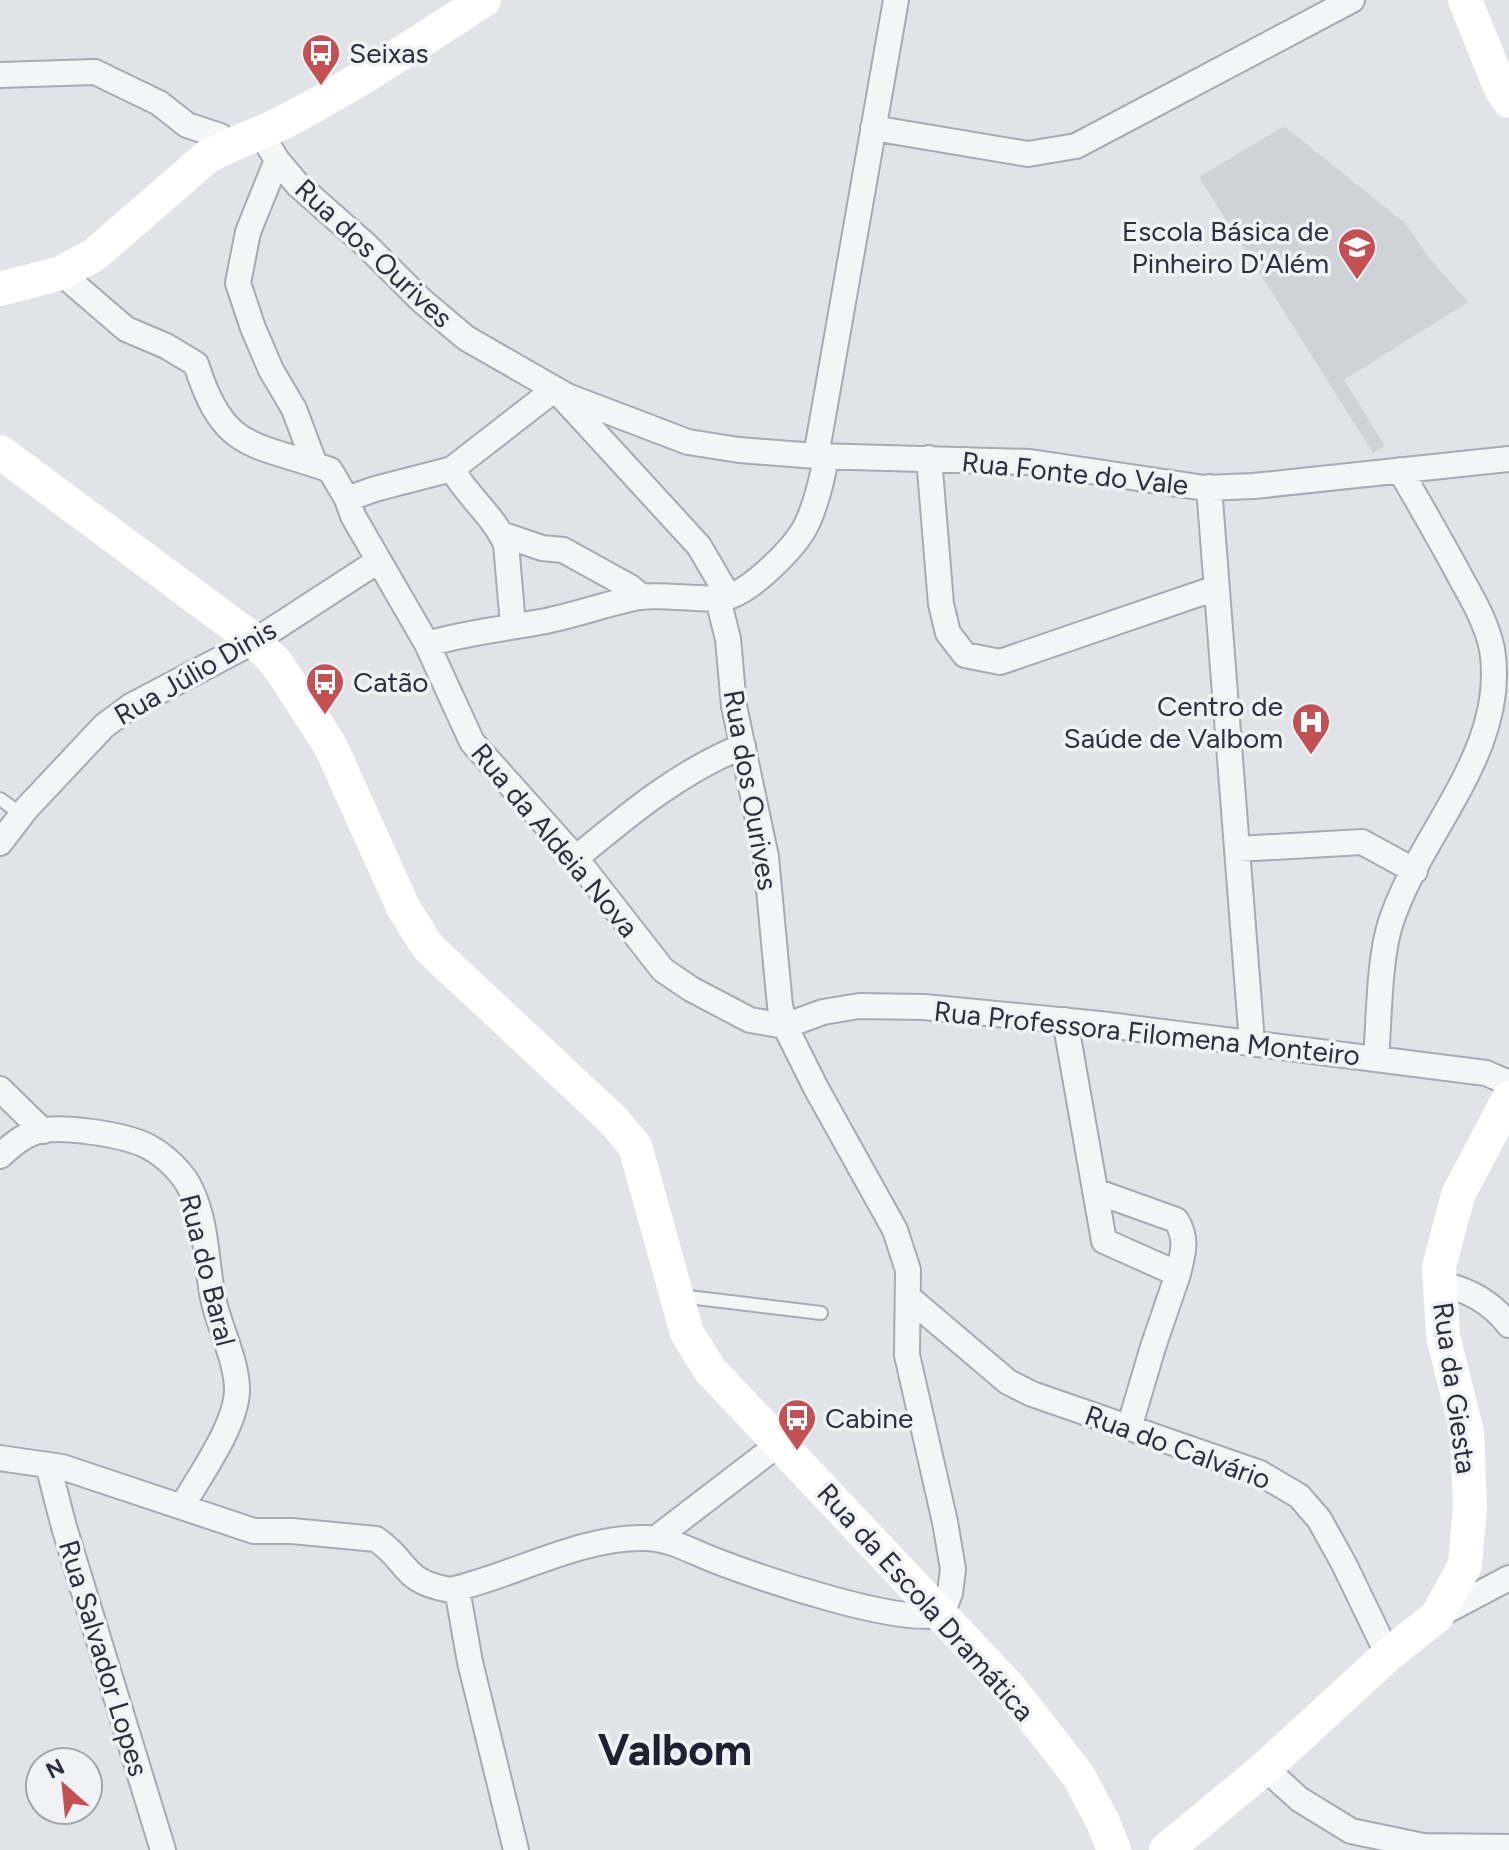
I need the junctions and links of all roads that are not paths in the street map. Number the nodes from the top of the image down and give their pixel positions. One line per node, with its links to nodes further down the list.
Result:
1 (484, 0): 9 (street)
2 (896, 0): 7 (street)
3 (1352, 0): 7 (street)
4 (1469, 4): 6 (street)
5 (0, 75): 8 (street)
6 (1509, 101)
7 (873, 128): 14 (street)
8 (227, 145): 9 (street); 10 (street)
9 (269, 146): 12 (street, Rua dos Ourives); 17 (street)
10 (61, 273): 11 (street); 17 (street)
11 (0, 289)
12 (561, 392): 14 (street, Rua Fonte do Vale); 18 (street); 26 (street, Rua dos Ourives)
13 (0, 452): 28 (street, Rua da Escola Dramática)
14 (821, 456): 15 (street, Rua Fonte do Vale); 26 (street)
15 (929, 458): 20 (street, Rua Fonte do Vale); 24 (street)
16 (1509, 459): 19 (street, Rua Fonte do Vale)
17 (315, 465): 21 (street, Rua da Aldeia Nova)
18 (452, 469): 21 (street); 22 (street)
19 (1400, 470): 20 (street, Rua Fonte do Vale); 36 (street)
20 (1209, 487): 24 (street)
21 (347, 499): 23 (street, Rua da Aldeia Nova)
22 (501, 534): 25 (street); 27 (street)
23 (378, 561): 28 (street, Rua Júlio Dinis); 29 (street, Rua da Aldeia Nova)
24 (1216, 588): 34 (street)
25 (642, 597): 26 (street); 27 (street)
26 (718, 599): 30 (street, Rua dos Ourives)
27 (513, 625): 29 (street)
28 (255, 641): 32 (street, Rua Júlio Dinis); 49 (street, Rua da Escola Dramática)
29 (427, 644): 35 (street, Rua da Aldeia Nova)
30 (743, 746): 35 (street); 38 (street, Rua dos Ourives)
31 (0, 799): 32 (lane)
32 (21, 814): 33 (street, Rua Júlio Dinis)
33 (0, 843)
34 (1237, 849): 36 (street); 39 (street)
35 (576, 858): 38 (street, Rua da Aldeia Nova)
36 (1415, 871): 40 (street)
37 (1065, 1020): 38 (street, Rua Professora Filomena Monteiro); 39 (street, Rua Professora Filomena Monteiro); 46 (street)
38 (785, 1026): 50 (street, Rua dos Ourives)
39 (1252, 1043): 40 (street, Rua Professora Filomena Monteiro)
40 (1376, 1059): 41 (street, Rua Professora Filomena Monteiro)
41 (1509, 1083)
42 (0, 1089): 44 (street)
43 (1509, 1098): 48 (street, Rua da Giesta)
44 (43, 1131): 45 (street, Rua do Baral); 57 (street, Rua do Baral)
45 (0, 1156)
46 (1095, 1191): 47 (street); 47 (street)
47 (1178, 1274): 53 (street)
48 (1440, 1284): 52 (street); 62 (street, Rua da Giesta)
49 (677, 1295): 51 (lane); 54 (street, Rua da Escola Dramática)
50 (908, 1297): 53 (street, Rua do Calvário); 61 (street, Rua dos Ourives)
51 (821, 1313)
52 (1509, 1325)
53 (1129, 1428): 63 (street, Rua do Calvário)
54 (780, 1443): 58 (street); 61 (street, Rua da Escola Dramática)
55 (0, 1458): 56 (street)
56 (48, 1465): 57 (street); 66 (street, Rua Salvador Lopes)
57 (182, 1507): 60 (street)
58 (655, 1539): 60 (street); 61 (street)
59 (1509, 1578): 62 (street)
60 (457, 1589): 67 (street)
61 (942, 1614): 68 (street, Rua da Escola Dramática)
62 (1437, 1616): 63 (street, Rua da Giesta)
63 (1388, 1655): 64 (street, Rua da Giesta)
64 (1265, 1768): 65 (street); 69 (street, Rua da Giesta)
65 (1509, 1847)
66 (163, 1850)
67 (516, 1850)
68 (1114, 1850)
69 (1166, 1850)

